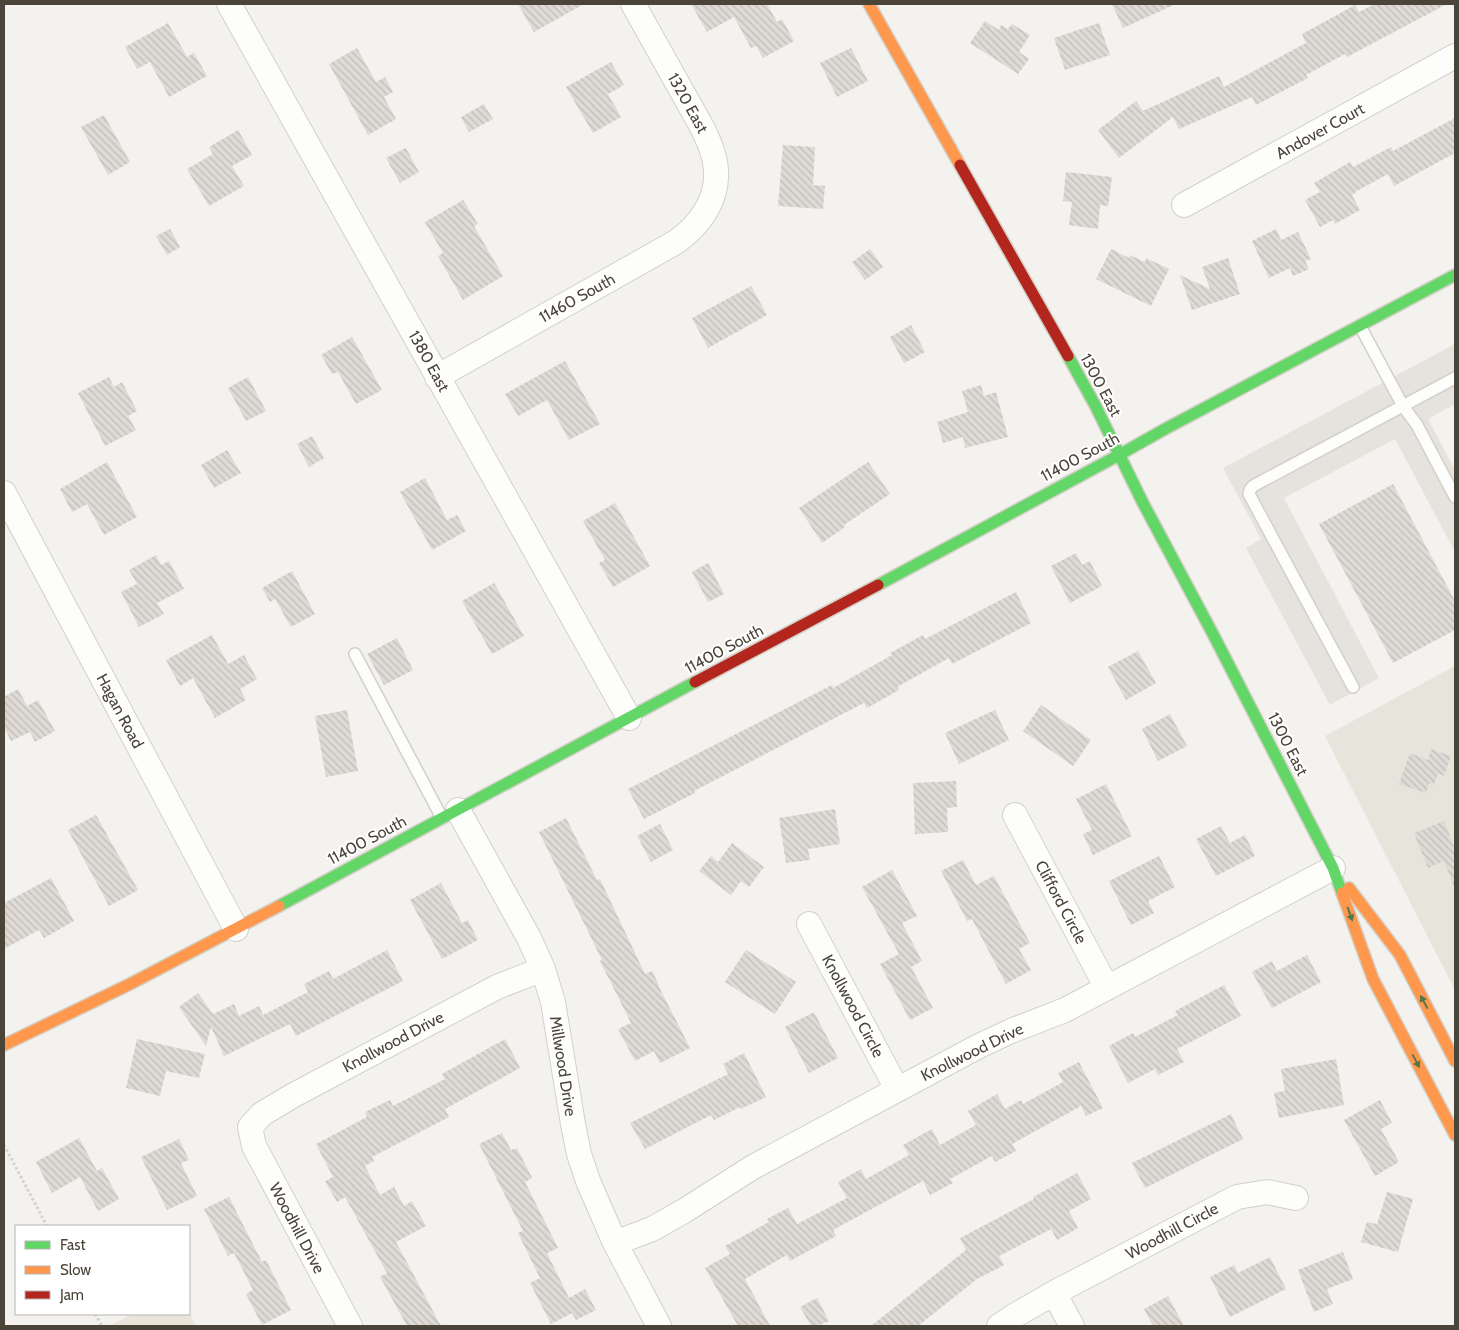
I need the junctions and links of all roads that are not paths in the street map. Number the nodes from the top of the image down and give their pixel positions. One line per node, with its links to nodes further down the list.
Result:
1 (229, 4): 9 (street, 1380 East)
2 (633, 4): 6 (street, 1320 East)
3 (870, 4): 12 (main road, 1300 East)
4 (1455, 56): 5 (street, Andover Court)
5 (1184, 206)
6 (708, 208): 9 (street, 11460 South)
7 (1455, 275): 8 (main road, 11400 South)
8 (1360, 326): 11 (lane); 12 (main road, 11400 South)
9 (437, 377): 17 (street, 1380 East)
10 (1455, 378): 11 (lane)
11 (1403, 406): 14 (lane); 16 (lane)
12 (1119, 455): 17 (main road, 11400 South); 20 (main road, 1300 East)
13 (4, 493): 22 (street, Hagan Road)
14 (1455, 497)
15 (355, 654): 18 (lane)
16 (1353, 687)
17 (629, 718): 18 (main road, 11400 South)
18 (450, 814): 22 (main road, 11400 South); 23 (street, Millwood Drive)
19 (1016, 815): 24 (street, Clifford Circle)
20 (1333, 868): 24 (street, Knollwood Drive); 26 (main road, 1300 East, one-way to 20); 29 (main road, 1300 East, one-way to 29)
21 (809, 924): 27 (street, Knollwood Circle)
22 (236, 929): 25 (main road, 11400 South)
23 (542, 969): 28 (street, Knollwood Drive); 31 (street, Millwood Drive)
24 (1107, 988): 27 (street, Knollwood Drive)
25 (4, 1045)
26 (1455, 1061)
27 (897, 1089): 31 (street, Knollwood Drive)
28 (250, 1127): 33 (street, Woodhill Drive)
29 (1455, 1135)
30 (1296, 1198): 32 (street, Woodhill Circle)
31 (615, 1243): 34 (street, Millwood Drive)
32 (1054, 1293): 35 (street); 36 (street)
33 (350, 1326)
34 (658, 1326)
35 (999, 1326)
36 (1072, 1326)

